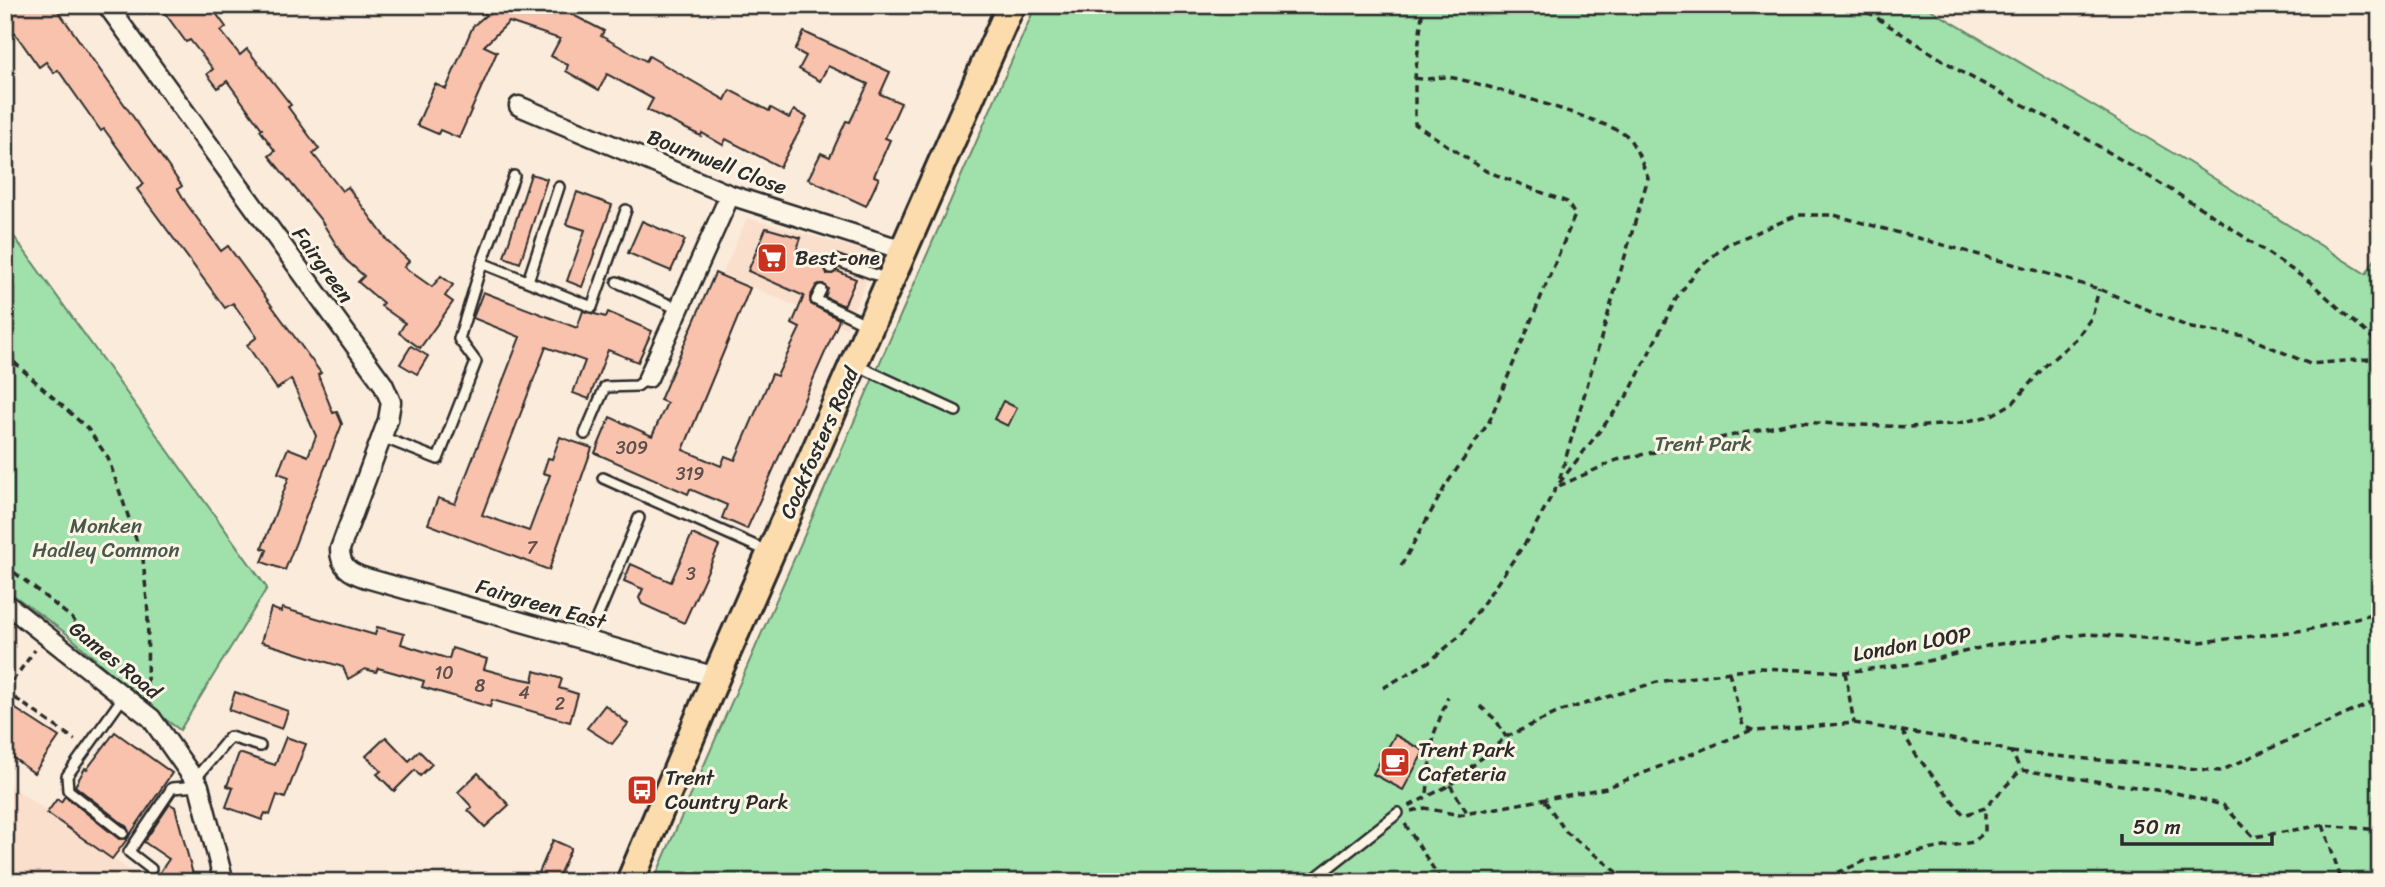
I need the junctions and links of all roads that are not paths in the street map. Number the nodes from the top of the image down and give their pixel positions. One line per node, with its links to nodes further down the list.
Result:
1 (107, 5): 21 (street, Fairgreen)
2 (1011, 5): 8 (main road, Cockfosters Road)
3 (519, 106): 6 (street, Bournwell Close)
4 (514, 176): 9 (lane)
5 (559, 187): 12 (lane)
6 (730, 195): 8 (street, Bournwell Close); 15 (street)
7 (626, 210): 12 (lane)
8 (903, 250): 11 (main road, Cockfosters Road)
9 (482, 263): 12 (lane); 21 (lane)
10 (831, 268): 11 (lane)
11 (890, 280): 16 (main road, Cockfosters Road)
12 (528, 281)
13 (617, 282): 15 (lane)
14 (821, 290): 16 (lane)
15 (679, 309): 18 (street)
16 (870, 326): 17 (main road, Cockfosters Road)
17 (853, 364): 19 (lane); 24 (main road, Cockfosters Road)
18 (648, 378): 20 (lane)
19 (956, 411)
20 (585, 434)
21 (382, 437): 25 (street, Fairgreen)
22 (603, 478): 24 (lane)
23 (639, 518): 27 (lane)
24 (771, 553): 28 (main road, Cockfosters Road)
25 (354, 574): 27 (street, Fairgreen East)
26 (5, 603): 29 (street, Games Road)
27 (587, 641): 28 (street, Fairgreen East)
28 (716, 677): 36 (main road, Cockfosters Road)
29 (124, 696): 31 (street, Games Road); 33 (lane)
30 (261, 746): 31 (lane)
31 (197, 783): 34 (lane); 35 (street, Games Road)
32 (1398, 813): 37 (lane)
33 (123, 833)
34 (151, 869)
35 (223, 882)
36 (630, 882)
37 (1310, 882)

